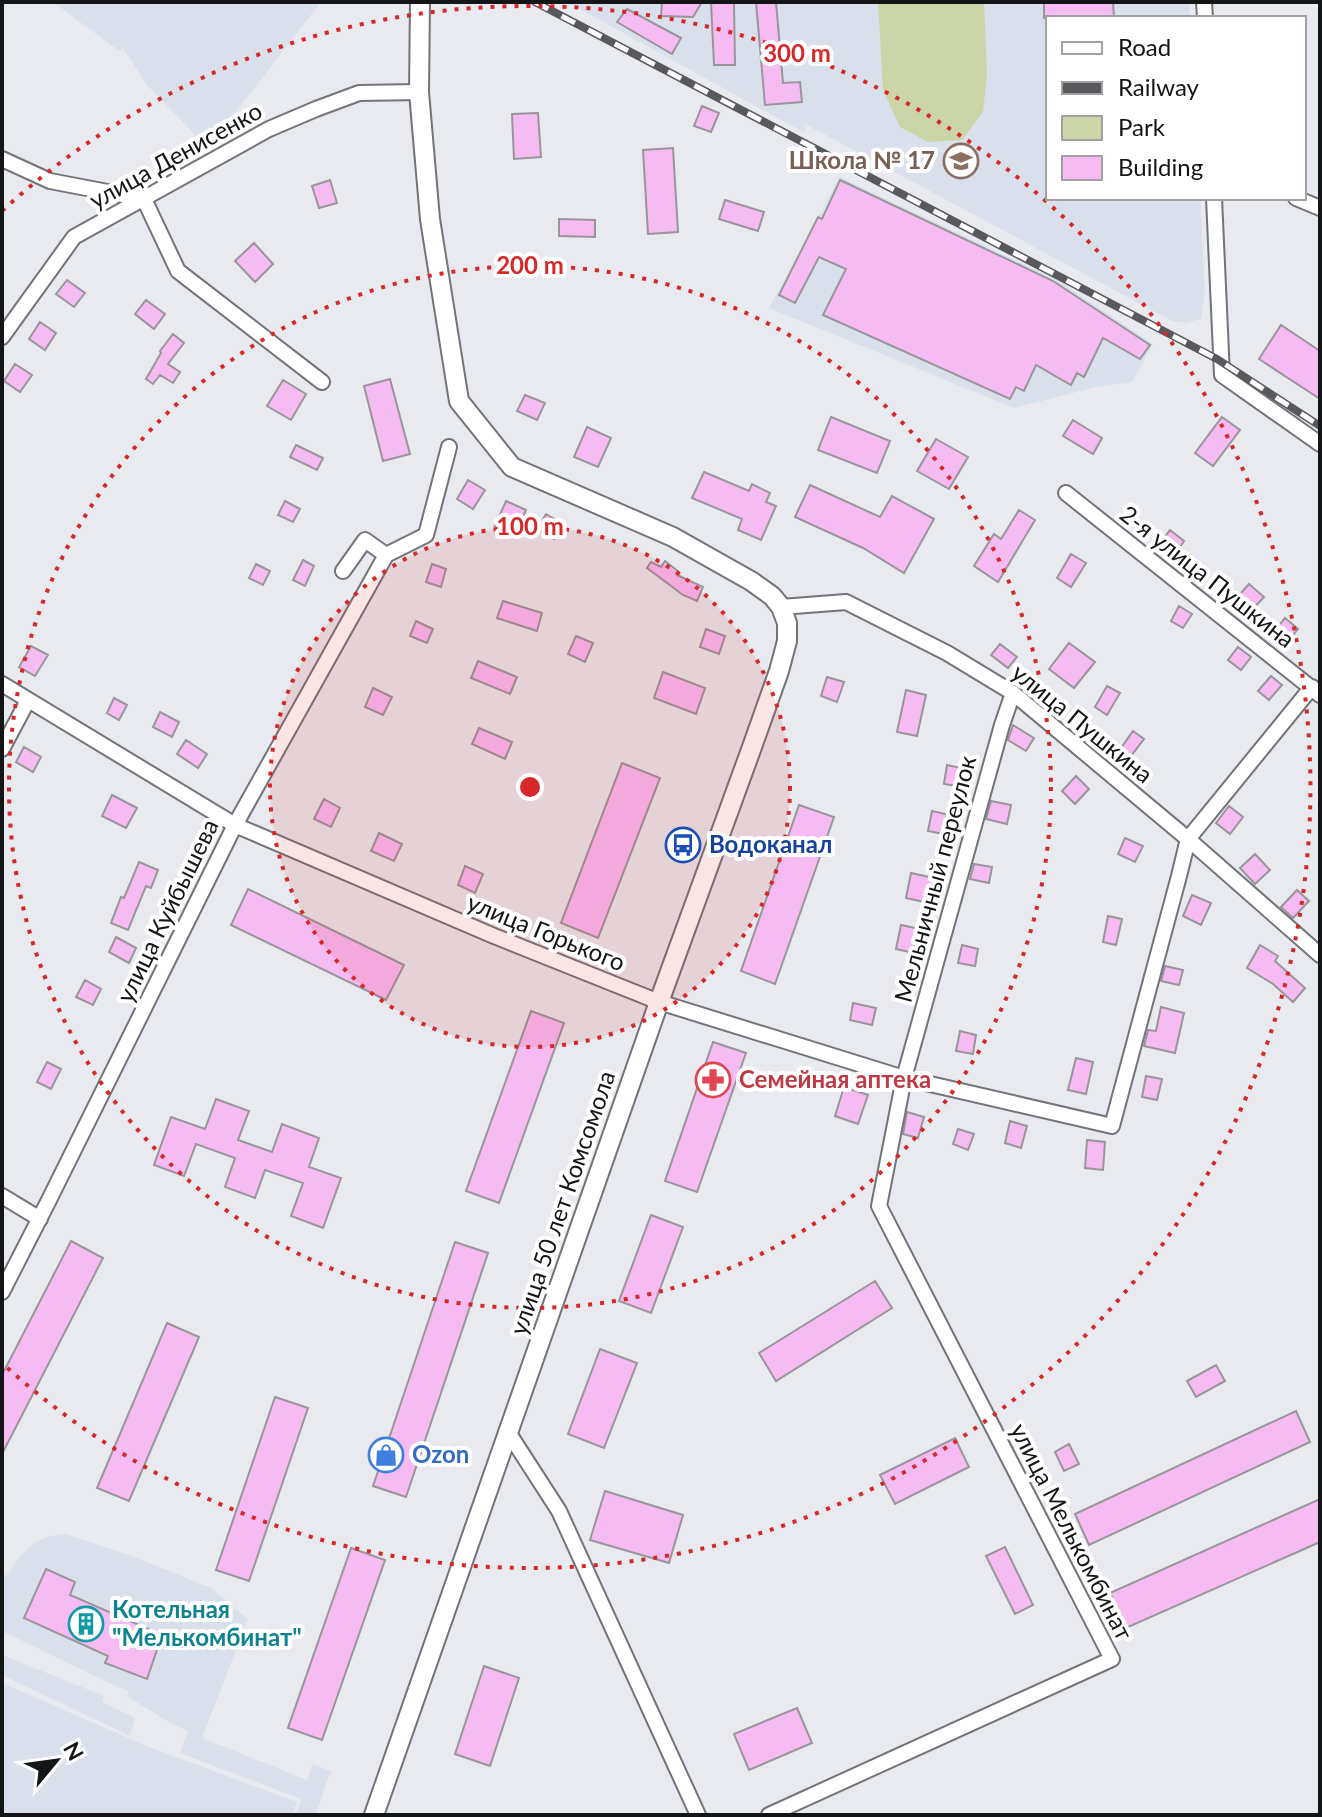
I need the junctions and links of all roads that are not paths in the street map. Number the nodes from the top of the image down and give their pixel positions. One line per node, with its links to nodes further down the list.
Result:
1 (420, 2): 2 (street)
2 (419, 92): 4 (street, улица Денисенко); 15 (street)
3 (2, 159): 4 (street)
4 (144, 199): 8 (street, улица Денисенко); 9 (street)
5 (1214, 200): 10 (street)
6 (1301, 200): 7 (street)
7 (1320, 208)
8 (2, 337)
9 (322, 382)
10 (1320, 444)
11 (449, 447): 13 (street)
12 (1066, 493): 17 (street, 2-я улица Пушкина)
13 (386, 555): 14 (street); 21 (street, улица Куйбышева)
14 (343, 571)
15 (781, 607): 18 (street, улица Пушкина); 24 (street, улица 50 лет Комсомола)
16 (2, 684): 19 (street, улица Горького)
17 (1316, 691): 22 (street)
18 (1013, 693): 22 (street, улица Пушкина); 25 (street, Мельничный переулок)
19 (28, 700): 20 (street); 21 (street, улица Горького)
20 (2, 749)
21 (235, 825): 24 (street, улица Горького); 27 (street, улица Куйбышева)
22 (1188, 839): 23 (street, улица Пушкина); 25 (street, улица Горького)
23 (1320, 955)
24 (659, 1002): 25 (street, улица Горького); 29 (street, улица 50 лет Комсомола)
25 (904, 1078): 32 (street, улица Мелькомбинат)
26 (2, 1196): 27 (street)
27 (40, 1219): 28 (street, улица Куйбышева)
28 (2, 1292)
29 (508, 1432): 30 (street, улица 50 лет Комсомола); 31 (street)
30 (374, 1815)
31 (698, 1815)
32 (769, 1815)

